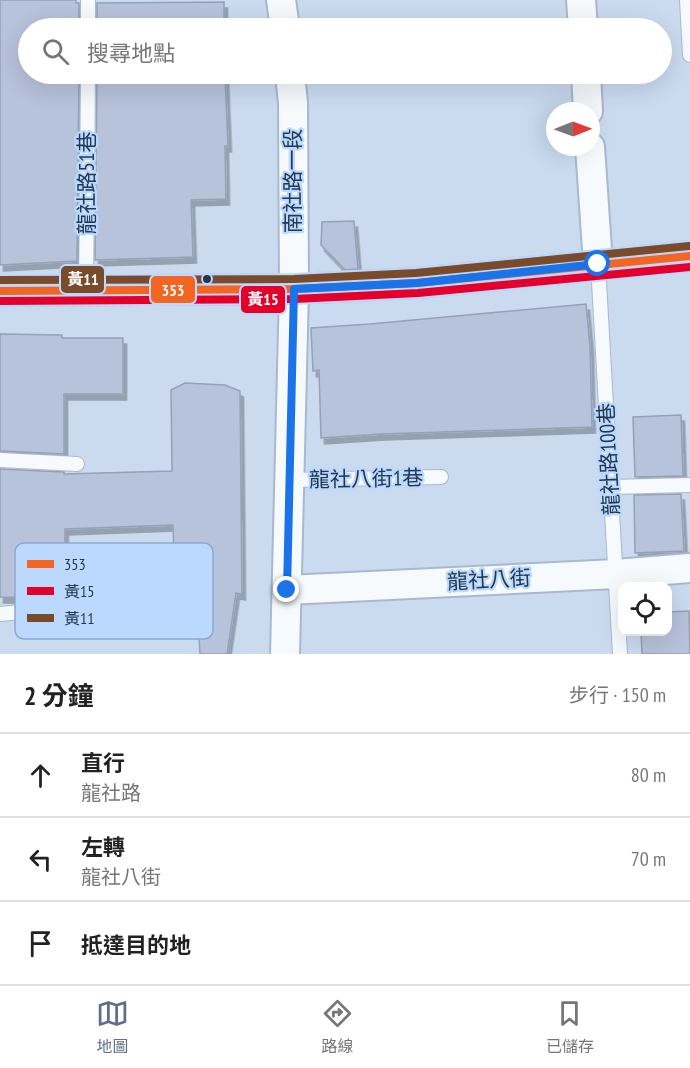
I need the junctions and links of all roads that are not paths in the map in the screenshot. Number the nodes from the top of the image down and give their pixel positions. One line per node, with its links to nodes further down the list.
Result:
1 (88, 0): 5 (lane)
2 (281, 0): 6 (street)
3 (581, 0): 7 (street)
4 (687, 0): 8 (lane)
5 (88, 18)
6 (284, 18)
7 (582, 18)
8 (690, 55)
9 (87, 84): 18 (lane, 龍社路51巷)
10 (291, 84): 16 (street, 南社路一段)
11 (587, 84): 12 (street)
12 (588, 102)
13 (591, 156): 15 (street)
14 (690, 256): 15 (street)
15 (598, 264): 16 (street); 24 (lane, 龍社路100巷)
16 (294, 289): 18 (street); 22 (street)
17 (0, 291): 18 (street)
18 (86, 292)
19 (0, 460): 20 (lane)
20 (77, 464)
21 (441, 477): 22 (lane, 龍社八街1巷)
22 (290, 480): 27 (street)
23 (690, 485): 24 (lane)
24 (611, 487): 26 (lane, 龍社路100巷)
25 (690, 568): 26 (street, 龍社八街)
26 (616, 574): 27 (street, 龍社八街); 31 (lane, 龍社路100巷)
27 (287, 590): 30 (street)
28 (15, 613): 29 (lane)
29 (0, 614)
30 (285, 654)
31 (620, 654)

